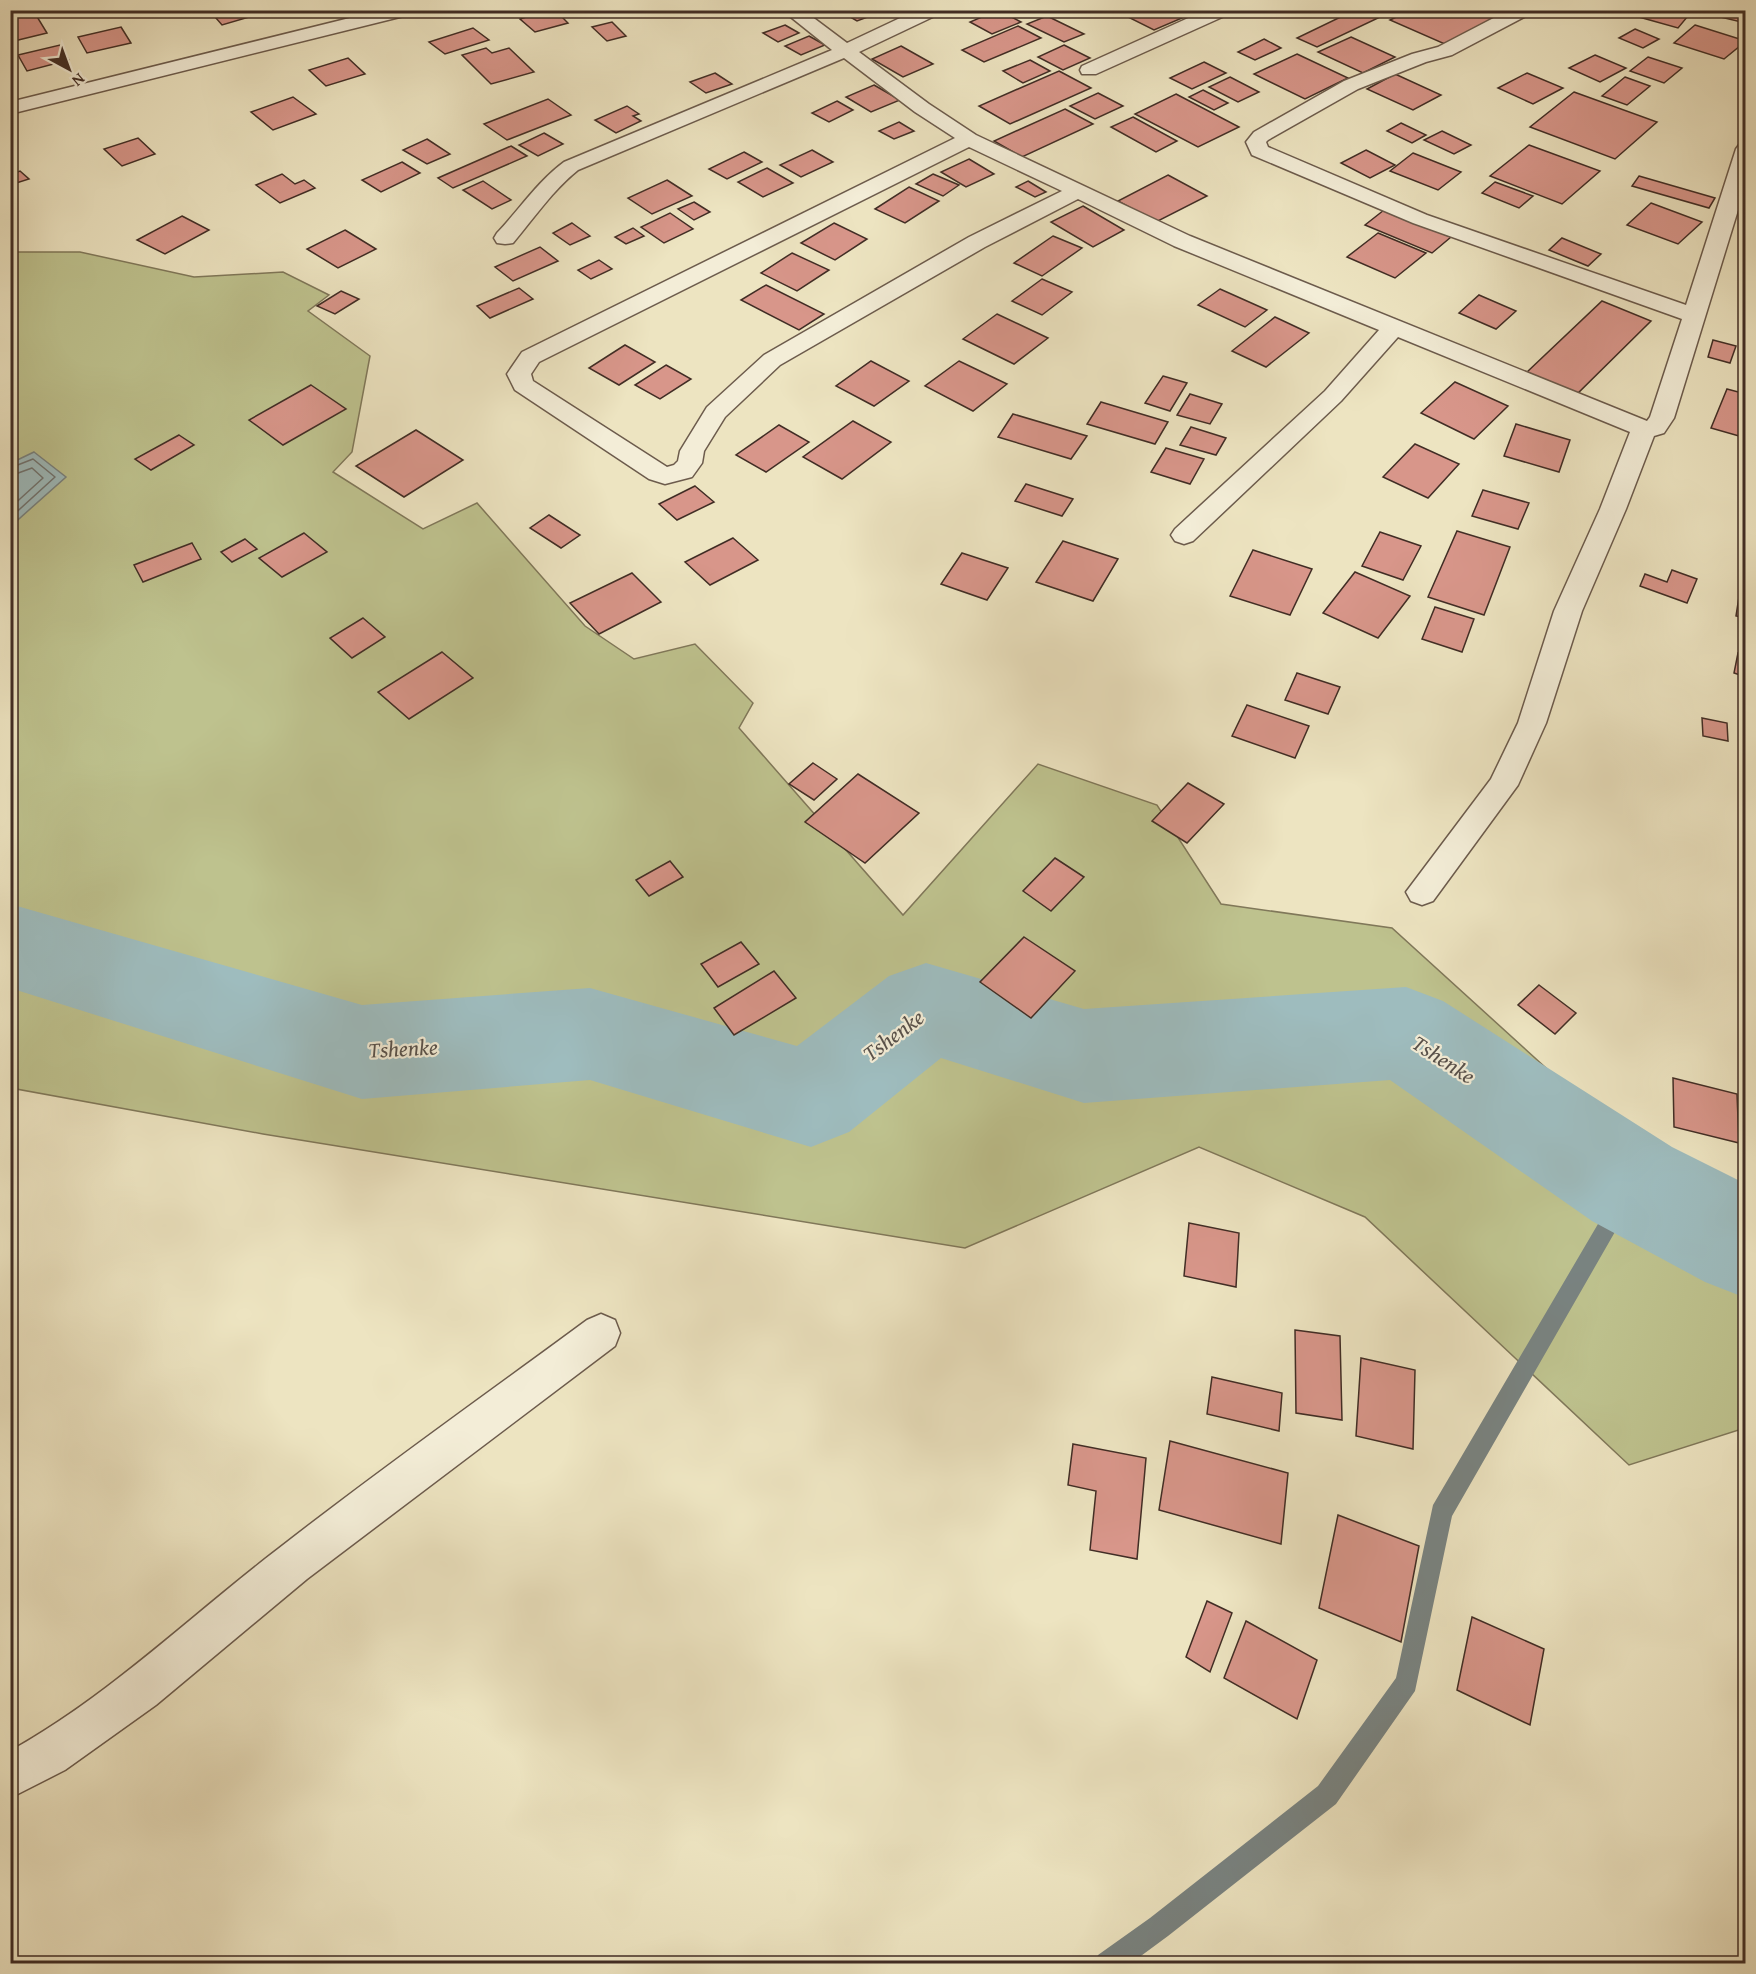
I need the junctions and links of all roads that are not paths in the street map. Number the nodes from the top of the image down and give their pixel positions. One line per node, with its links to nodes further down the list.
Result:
1 (406, 10): 8 (street)
2 (791, 10): 6 (street)
3 (933, 10): 6 (street)
4 (1223, 10): 7 (street)
5 (1524, 10): 14 (street)
6 (844, 51): 9 (street); 13 (street)
7 (1089, 70)
8 (10, 108)
9 (969, 139): 11 (street); 11 (street)
10 (1746, 149): 12 (street)
11 (1078, 191): 15 (street)
12 (1737, 206): 14 (street)
13 (505, 238)
14 (1693, 315): 16 (street)
15 (1394, 327): 16 (street); 17 (street)
16 (1644, 429): 18 (street)
17 (1184, 535)
18 (1422, 892)
19 (601, 1333): 20 (street)
20 (10, 1776)

